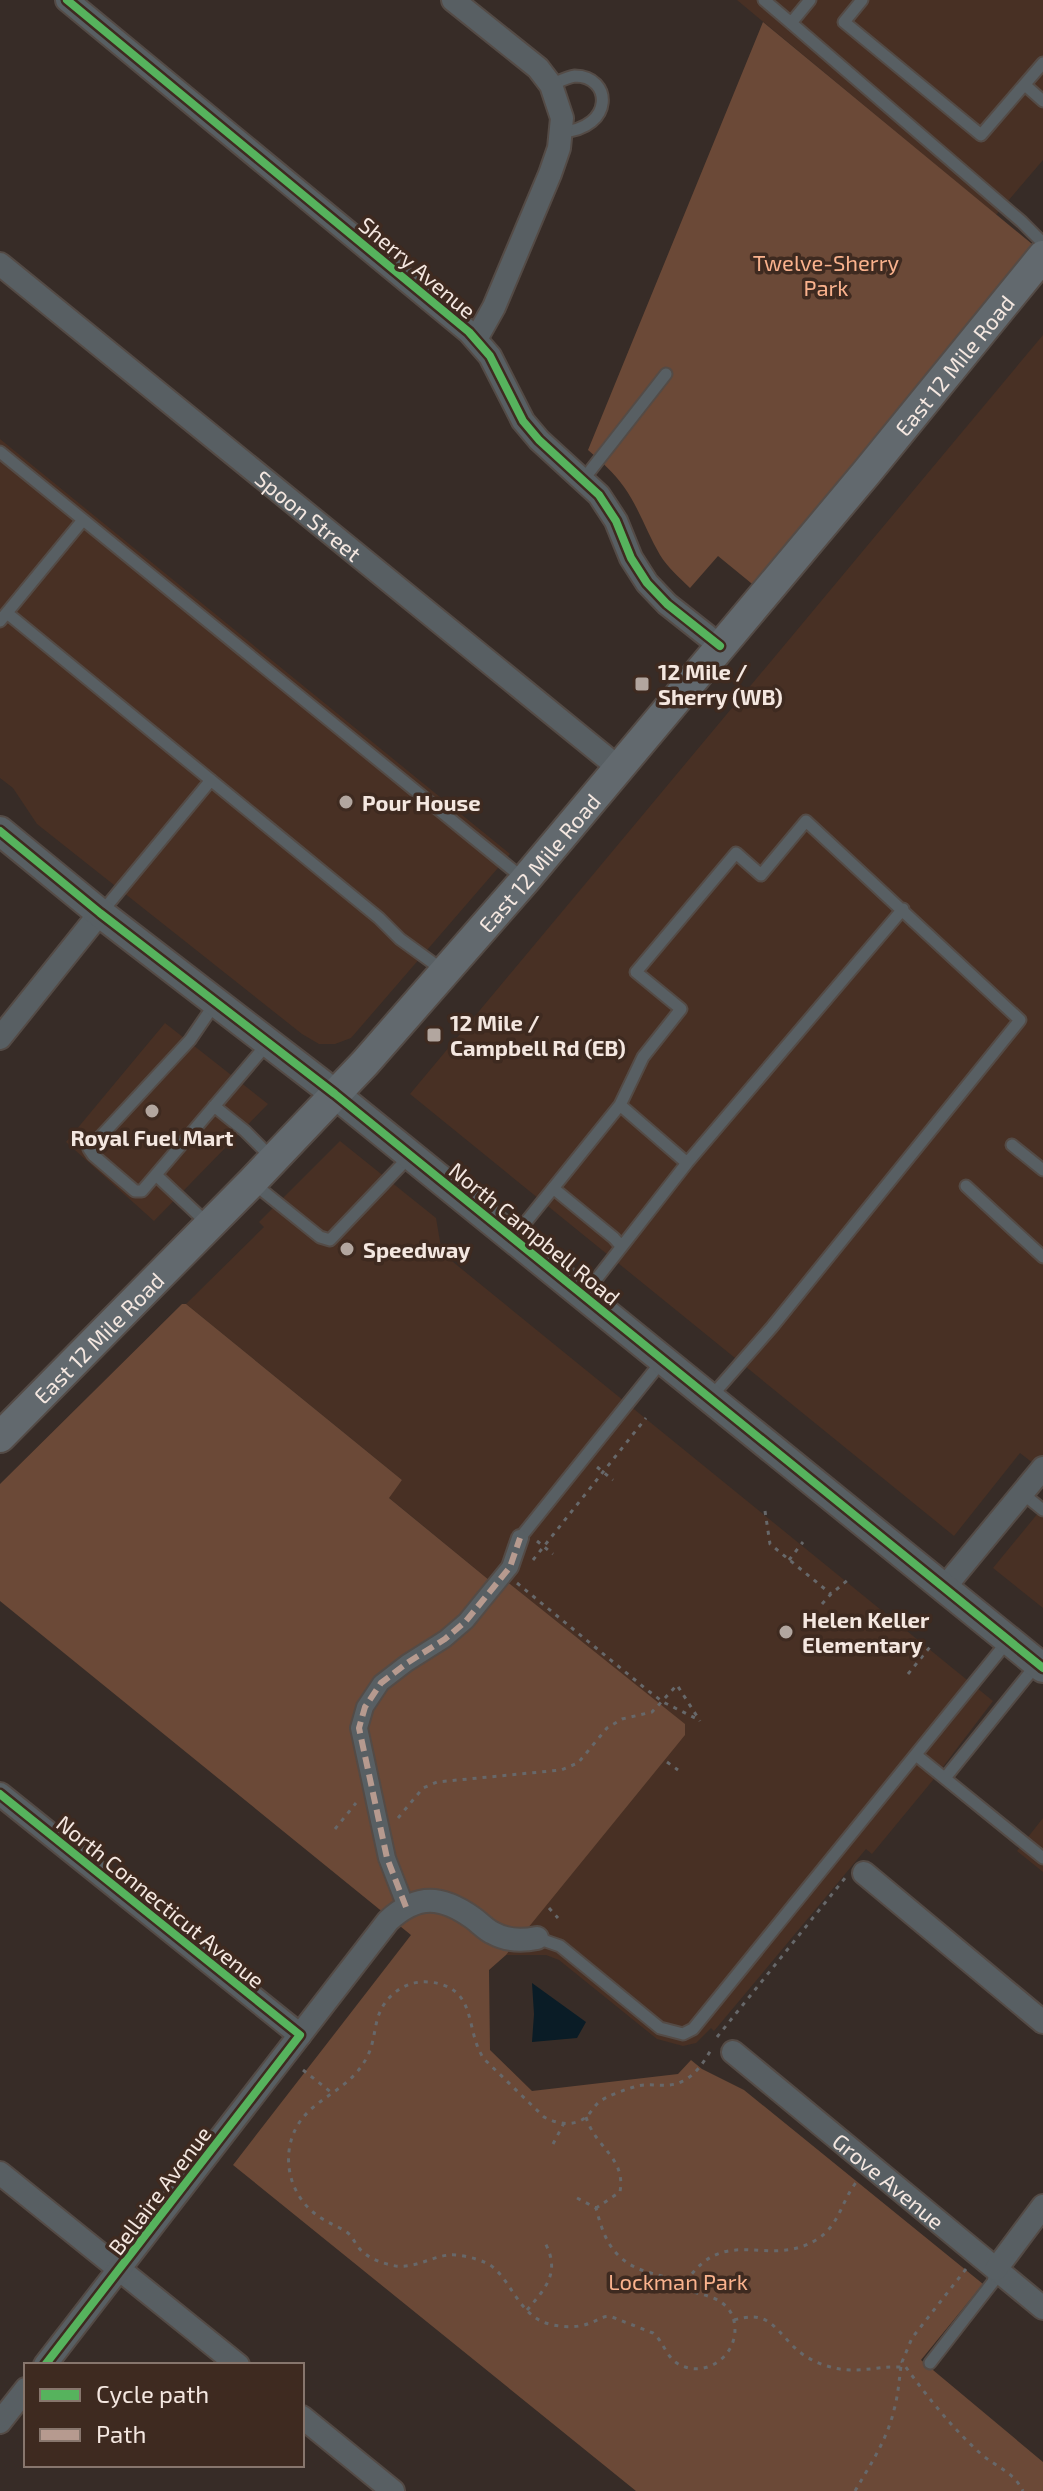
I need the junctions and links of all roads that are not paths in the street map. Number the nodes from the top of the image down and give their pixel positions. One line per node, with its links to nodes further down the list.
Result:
1 (67, 0): 15 (street, Sherry Avenue)
2 (453, 0): 9 (street)
3 (764, 0): 6 (lane)
4 (810, 0): 6 (lane)
5 (862, 0): 8 (lane)
6 (791, 23): 12 (lane)
7 (1043, 63): 8 (lane)
8 (1025, 85): 10 (lane)
9 (555, 95): 11 (street); 11 (lane)
10 (1043, 101)
11 (562, 132): 15 (street)
12 (1043, 243)
13 (1043, 256): 21 (main road, East 12 Mile Road)
14 (0, 264): 22 (street, Spoon Street)
15 (476, 339): 18 (street, Sherry Avenue)
16 (666, 374): 18 (lane)
17 (0, 452): 19 (lane)
18 (583, 480): 21 (street, Sherry Avenue)
19 (83, 520): 20 (lane); 25 (lane)
20 (3, 617): 23 (lane)
21 (720, 646): 22 (main road, East 12 Mile Road)
22 (619, 768): 25 (main road, East 12 Mile Road)
23 (211, 780): 27 (lane); 28 (lane)
24 (0, 831): 27 (street, North Campbell Road)
25 (525, 880): 28 (main road, East 12 Mile Road)
26 (903, 909): 33 (lane); 38 (lane); 50 (lane)
27 (100, 913): 29 (street, North Campbell Road); 30 (street)
28 (445, 972): 32 (main road, East 12 Mile Road)
29 (216, 1002): 31 (street, North Campbell Road); 40 (lane)
30 (0, 1038)
31 (268, 1042): 32 (street, North Campbell Road); 34 (lane)
32 (335, 1094): 36 (street, North Campbell Road); 37 (main road, East 12 Mile Road)
33 (620, 1105): 38 (lane); 43 (lane)
34 (214, 1106): 37 (lane); 40 (lane)
35 (1012, 1145): 39 (lane)
36 (411, 1155): 41 (lane); 45 (street, North Campbell Road)
37 (273, 1160): 41 (main road, East 12 Mile Road)
38 (687, 1163): 46 (lane)
39 (1043, 1170)
40 (156, 1175): 44 (lane)
41 (252, 1182): 44 (main road, East 12 Mile Road)
42 (966, 1186): 47 (lane)
43 (553, 1188): 45 (lane); 46 (lane)
44 (209, 1226): 51 (main road, East 12 Mile Road)
45 (512, 1238): 48 (street, North Campbell Road)
46 (621, 1246): 48 (lane)
47 (1043, 1257)
48 (584, 1296): 49 (street, North Campbell Road)
49 (663, 1361): 50 (street, North Campbell Road); 55 (lane)
50 (709, 1399): 56 (street, North Campbell Road)
51 (0, 1437)
52 (1043, 1468): 53 (street)
53 (1022, 1493): 54 (lane); 56 (street)
54 (1043, 1510)
55 (522, 1535): 64 (street)
56 (944, 1588): 57 (street, North Campbell Road)
57 (1009, 1640): 58 (street, North Campbell Road); 59 (lane)
58 (1040, 1666): 60 (lane)
59 (916, 1755): 60 (lane); 65 (lane)
60 (945, 1778): 62 (lane)
61 (0, 1794): 67 (street, North Connecticut Avenue)
62 (1043, 1858)
63 (856, 1873): 66 (street)
64 (406, 1907): 65 (street); 67 (street)
65 (537, 1938)
66 (1043, 2022)
67 (300, 2035): 72 (street, Bellaire Avenue)
68 (733, 2052): 71 (street, Grove Avenue)
69 (0, 2173): 72 (street)
70 (1043, 2206): 71 (street)
71 (996, 2269): 73 (street, Grove Avenue); 76 (lane)
72 (120, 2270): 74 (street, Bellaire Avenue); 75 (street)
73 (1043, 2308)
74 (47, 2363)
75 (236, 2363)
76 (930, 2363)
77 (24, 2392): 79 (street)
78 (304, 2419): 80 (street)
79 (0, 2422)
80 (393, 2491)

